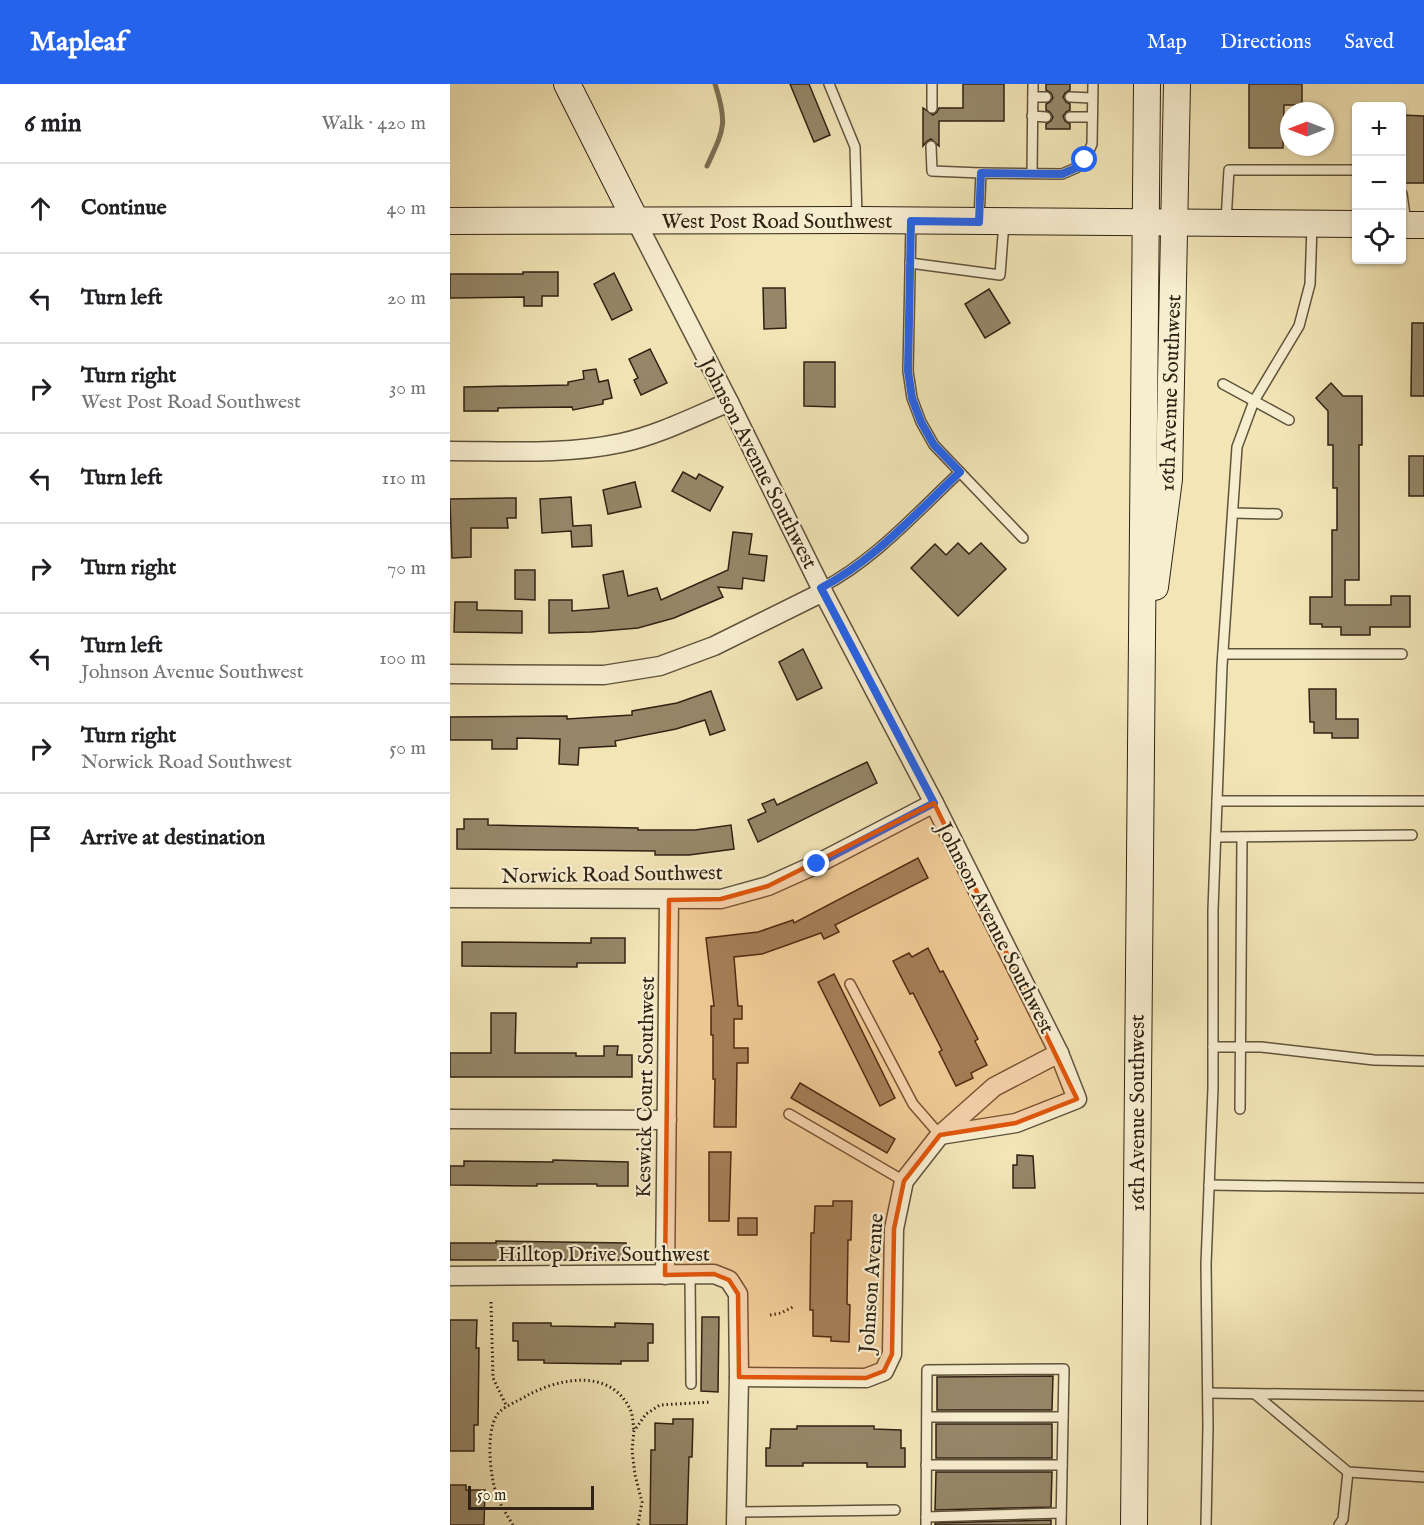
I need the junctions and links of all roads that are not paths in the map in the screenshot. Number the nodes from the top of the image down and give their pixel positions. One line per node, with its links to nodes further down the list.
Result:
1 (567, 84): 24 (main road, Johnson Avenue Southwest)
2 (829, 84): 22 (lane)
3 (932, 84): 12 (lane)
4 (1033, 84): 8 (lane)
5 (1092, 84): 11 (lane)
6 (1147, 84): 27 (main road, 16th Avenue Southwest)
7 (1177, 84): 28 (main road, 16th Avenue Southwest)
8 (1033, 97): 9 (lane); 13 (lane)
9 (1046, 97)
10 (1070, 97): 11 (lane)
11 (1092, 98): 16 (lane)
12 (932, 108)
13 (1032, 116): 14 (lane); 20 (lane)
14 (1046, 117)
15 (1070, 117): 16 (lane)
16 (1092, 117): 20 (lane)
17 (931, 146): 19 (lane)
18 (1352, 170): 29 (lane)
19 (981, 173): 20 (lane); 26 (lane)
20 (1032, 173)
21 (1406, 210): 32 (lane)
22 (857, 220): 24 (main road, West Post Road Southwest); 25 (main road, West Post Road Southwest)
23 (450, 221): 24 (main road, West Post Road Southwest)
24 (636, 221): 36 (street, Johnson Avenue Southwest)
25 (911, 221): 26 (main road, West Post Road Southwest); 33 (lane)
26 (991, 222): 27 (main road, West Post Road Southwest); 33 (lane)
27 (1145, 223): 28 (main road, West Post Road Southwest); 47 (main road, 16th Avenue Southwest)
28 (1174, 223): 29 (main road, West Post Road Southwest); 47 (main road, 16th Avenue Southwest)
29 (1226, 223): 30 (main road, West Post Road Southwest)
30 (1313, 224): 31 (main road, West Post Road Southwest); 35 (lane)
31 (1352, 224)
32 (1411, 225)
33 (910, 263): 39 (lane)
34 (1223, 384): 35 (lane)
35 (1254, 401): 37 (lane); 40 (lane)
36 (729, 402): 38 (street); 43 (street, Johnson Avenue Southwest)
37 (1289, 420)
38 (450, 451)
39 (960, 472): 42 (lane); 43 (lane)
40 (1233, 513): 41 (lane); 44 (lane)
41 (1277, 514)
42 (1023, 538)
43 (822, 590): 46 (street); 50 (street, Johnson Avenue Southwest)
44 (1223, 654): 45 (lane); 48 (lane)
45 (1402, 654)
46 (450, 674)
47 (1141, 700): 88 (main road, 16th Avenue Southwest)
48 (1217, 801): 49 (lane); 52 (lane)
49 (1424, 801)
50 (934, 803): 55 (street, Norwick Road Southwest); 59 (street, Johnson Avenue Southwest)
51 (1412, 835): 53 (lane)
52 (1216, 837): 53 (lane); 57 (lane)
53 (1242, 837): 58 (lane)
54 (450, 898): 55 (street, Norwick Road Southwest)
55 (669, 900): 64 (street, Keswick Court Southwest)
56 (850, 984): 65 (lane)
57 (1213, 1047): 58 (lane); 67 (lane)
58 (1240, 1047): 60 (lane); 61 (lane)
59 (1059, 1053): 65 (street, Johnson Avenue); 65 (street, Johnson Avenue Southwest)
60 (1424, 1061)
61 (1240, 1109)
62 (789, 1114): 66 (lane)
63 (450, 1119): 64 (street)
64 (667, 1120): 69 (street, Keswick Court Southwest)
65 (940, 1135): 66 (street, Johnson Avenue)
66 (904, 1181): 72 (street, Johnson Avenue)
67 (1209, 1185): 68 (lane); 74 (lane)
68 (1424, 1188)
69 (665, 1275): 70 (street, Hilltop Drive Southwest); 71 (street, Hilltop Drive Southwest)
70 (690, 1275): 72 (street, Hilltop Drive Southwest); 73 (lane)
71 (450, 1276)
72 (739, 1377): 85 (street, Hilltop Drive Southwest)
73 (691, 1384)
74 (1208, 1393): 75 (lane); 89 (lane)
75 (1255, 1394): 76 (lane); 81 (lane)
76 (1424, 1396)
77 (927, 1417): 78 (lane); 78 (lane); 79 (lane)
78 (1063, 1417): 80 (lane)
79 (926, 1465): 80 (lane); 86 (lane)
80 (1062, 1465): 84 (lane)
81 (1348, 1472): 82 (lane); 90 (lane)
82 (1424, 1477)
83 (895, 1510): 85 (lane)
84 (1061, 1513): 86 (lane); 87 (lane)
85 (736, 1518)
86 (926, 1521)
87 (1060, 1525)
88 (1134, 1525)
89 (1206, 1525)
90 (1339, 1525)

